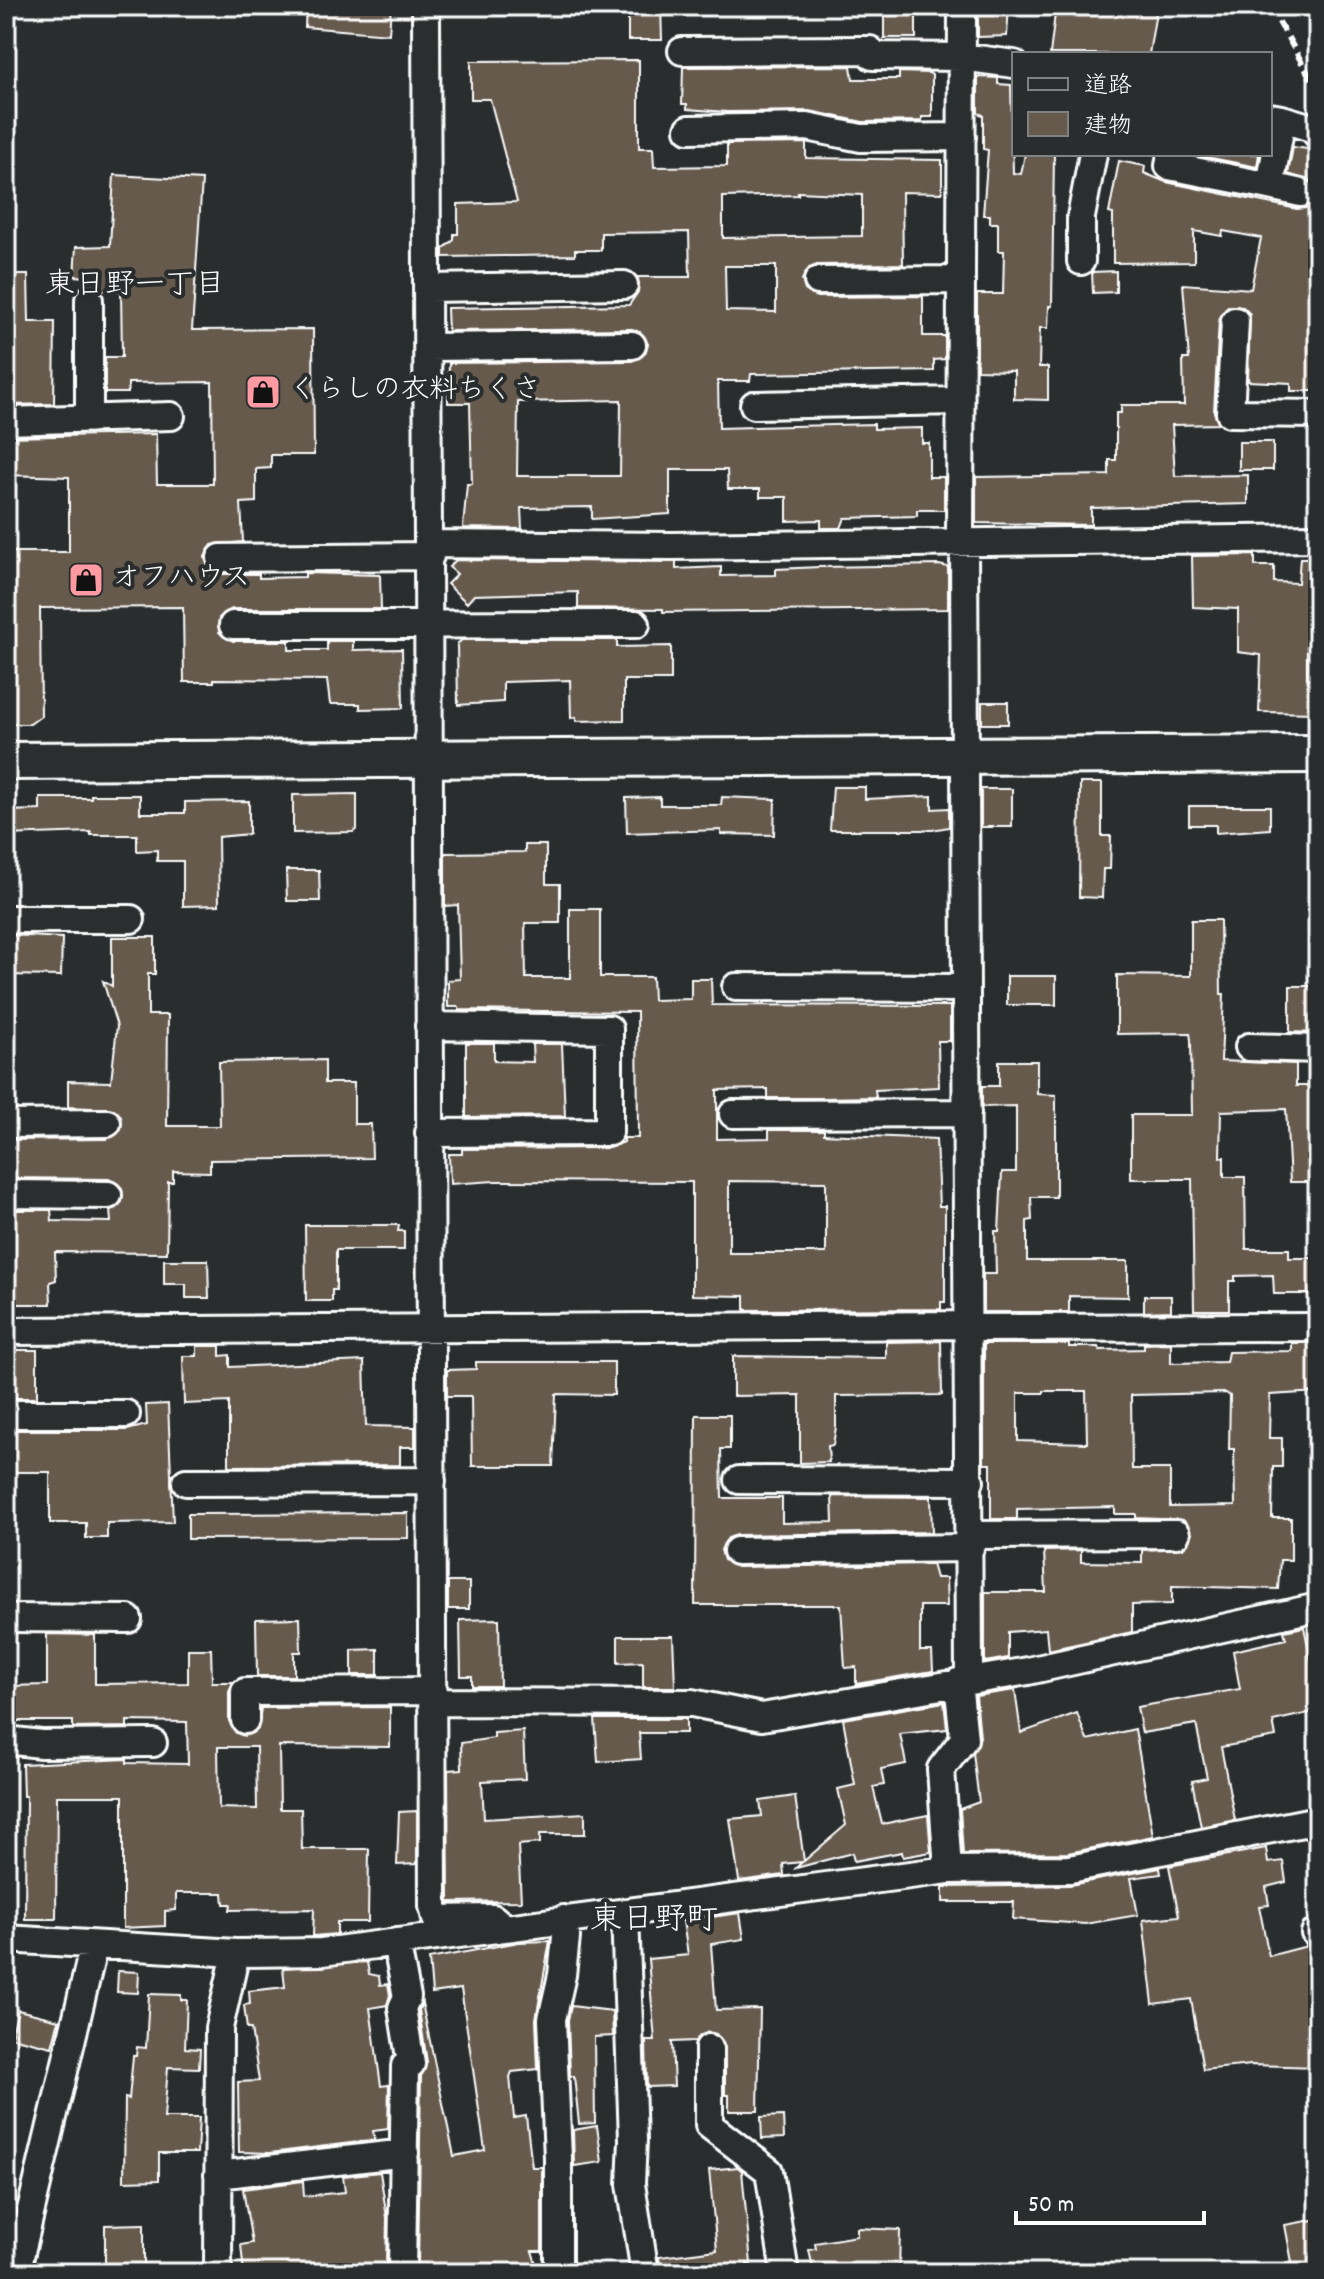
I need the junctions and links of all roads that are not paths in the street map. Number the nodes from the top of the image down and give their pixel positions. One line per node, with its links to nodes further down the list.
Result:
1 (426, 6): 18 (street)
2 (962, 6): 4 (street)
3 (682, 51): 4 (street)
4 (962, 57): 5 (street); 9 (street)
5 (1012, 64)
6 (1276, 118): 8 (street); 12 (street)
7 (689, 129): 9 (street)
8 (1318, 135)
9 (962, 137): 15 (street)
10 (1093, 156): 14 (street)
11 (1171, 156): 12 (street)
12 (1270, 186): 13 (street)
13 (1301, 193)
14 (1081, 261)
15 (959, 280): 16 (street); 23 (street)
16 (818, 281)
17 (624, 285): 18 (street)
18 (429, 288): 22 (street)
19 (89, 300): 27 (street)
20 (1235, 321): 25 (street)
21 (632, 345): 22 (street)
22 (429, 347): 31 (street)
23 (959, 401): 24 (street); 30 (street)
24 (754, 405)
25 (1318, 414)
26 (171, 416): 27 (street)
27 (89, 419): 28 (street)
28 (6, 421)
29 (1318, 538): 30 (street)
30 (962, 541): 31 (street); 36 (street)
31 (430, 550): 32 (street); 33 (street)
32 (221, 558)
33 (430, 624): 34 (street); 35 (street); 38 (street)
34 (636, 624)
35 (233, 625)
36 (966, 754): 37 (street); 38 (street); 43 (street)
37 (1318, 754)
38 (429, 757): 39 (street); 44 (street)
39 (6, 761)
40 (6, 919): 41 (street)
41 (131, 919)
42 (736, 987): 43 (street)
43 (966, 988): 47 (street)
44 (429, 1026): 51 (street); 51 (street)
45 (1249, 1047): 46 (street)
46 (1318, 1049)
47 (967, 1113): 48 (street); 54 (street)
48 (733, 1114)
49 (107, 1123): 50 (street)
50 (6, 1124)
51 (429, 1133): 56 (street)
52 (6, 1194): 53 (street)
53 (108, 1195)
54 (968, 1327): 55 (street); 56 (street); 62 (street)
55 (1318, 1327)
56 (432, 1330): 57 (street); 61 (street)
57 (6, 1331)
58 (6, 1414): 59 (street)
59 (126, 1414)
60 (739, 1480): 62 (street)
61 (432, 1481): 63 (street); 71 (street)
62 (970, 1481): 65 (street)
63 (186, 1482)
64 (1176, 1534): 65 (street)
65 (971, 1542): 66 (street); 70 (street)
66 (737, 1551)
67 (1318, 1607): 70 (street)
68 (6, 1618): 69 (street)
69 (128, 1619)
70 (964, 1682): 71 (street); 76 (street)
71 (433, 1696): 72 (street); 79 (street)
72 (245, 1720)
73 (6, 1740): 74 (street)
74 (153, 1743)
75 (1318, 1820): 76 (street)
76 (948, 1870): 77 (street)
77 (625, 1913): 78 (street); 91 (street)
78 (564, 1919): 79 (street); 90 (street)
79 (505, 1928): 81 (street)
80 (6, 1939): 82 (street)
81 (396, 1942): 83 (street); 85 (street)
82 (94, 1945): 83 (street); 87 (street)
83 (236, 1953): 86 (street)
84 (709, 2048): 92 (street)
85 (405, 2153): 86 (street); 89 (street)
86 (218, 2175): 88 (street)
87 (16, 2273)
88 (218, 2273)
89 (402, 2273)
90 (558, 2273)
91 (645, 2273)
92 (785, 2273)

